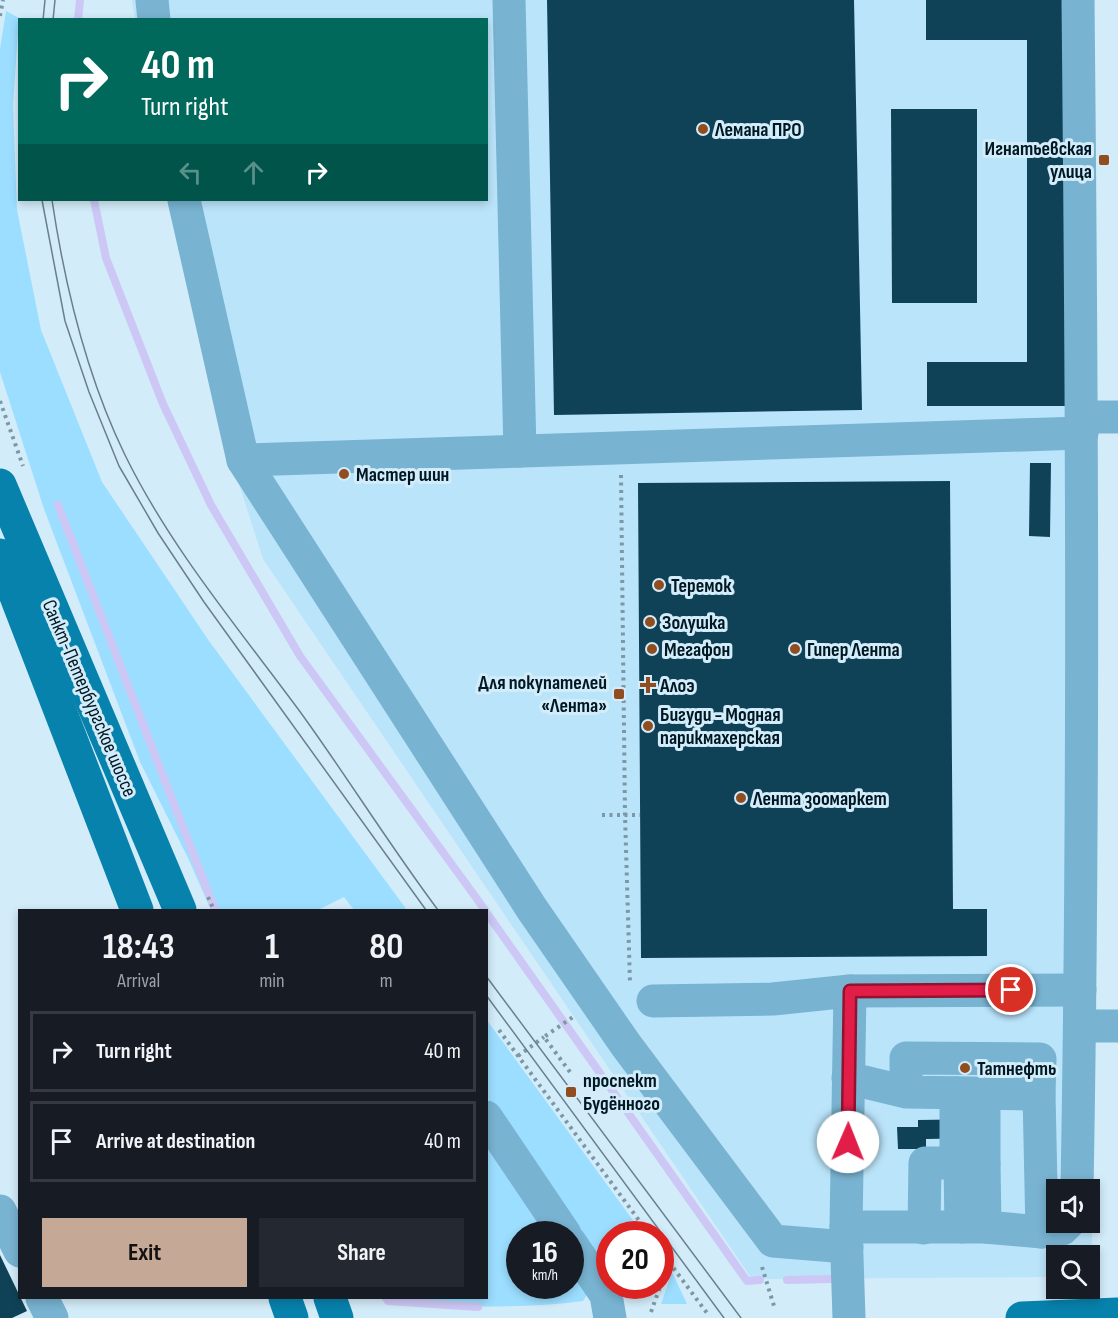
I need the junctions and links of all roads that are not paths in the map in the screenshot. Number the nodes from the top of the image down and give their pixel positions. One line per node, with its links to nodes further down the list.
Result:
1 (152, 0): 4 (lane)
2 (509, 0): 8 (lane)
3 (1078, 0): 7 (lane)
4 (154, 18)
5 (184, 201): 9 (lane)
6 (1118, 417): 7 (lane)
7 (1082, 425): 8 (lane); 14 (lane)
8 (520, 451): 9 (lane)
9 (243, 460): 32 (lane)
10 (0, 485): 13 (main road, Санкт-Петербургское шоссе)
11 (0, 555): 12 (main road, Санкт-Петербургское шоссе)
12 (137, 909)
13 (180, 909)
14 (1080, 990): 15 (lane); 17 (lane)
15 (850, 991): 16 (lane); 19 (lane)
16 (642, 993)
17 (1080, 1026): 18 (lane); 26 (lane)
18 (1118, 1026)
19 (848, 1078): 20 (lane); 32 (lane)
20 (906, 1092): 21 (lane); 22 (lane)
21 (970, 1093): 22 (lane); 24 (lane)
22 (1039, 1094): 25 (lane)
23 (488, 1120): 28 (lane)
24 (956, 1163): 29 (lane); 31 (lane)
25 (1050, 1179)
26 (1077, 1179)
27 (0, 1211): 33 (lane)
28 (556, 1221)
29 (973, 1227): 30 (lane); 31 (lane)
30 (1046, 1227)
31 (917, 1228): 32 (lane)
32 (846, 1237): 43 (lane)
33 (18, 1247)
34 (584, 1263): 42 (lane)
35 (42, 1299): 39 (lane)
36 (285, 1299): 40 (main road)
37 (330, 1299): 41 (main road)
38 (1118, 1314): 44 (main road)
39 (52, 1318)
40 (292, 1318)
41 (338, 1318)
42 (610, 1318)
43 (849, 1318)
44 (1022, 1318)

